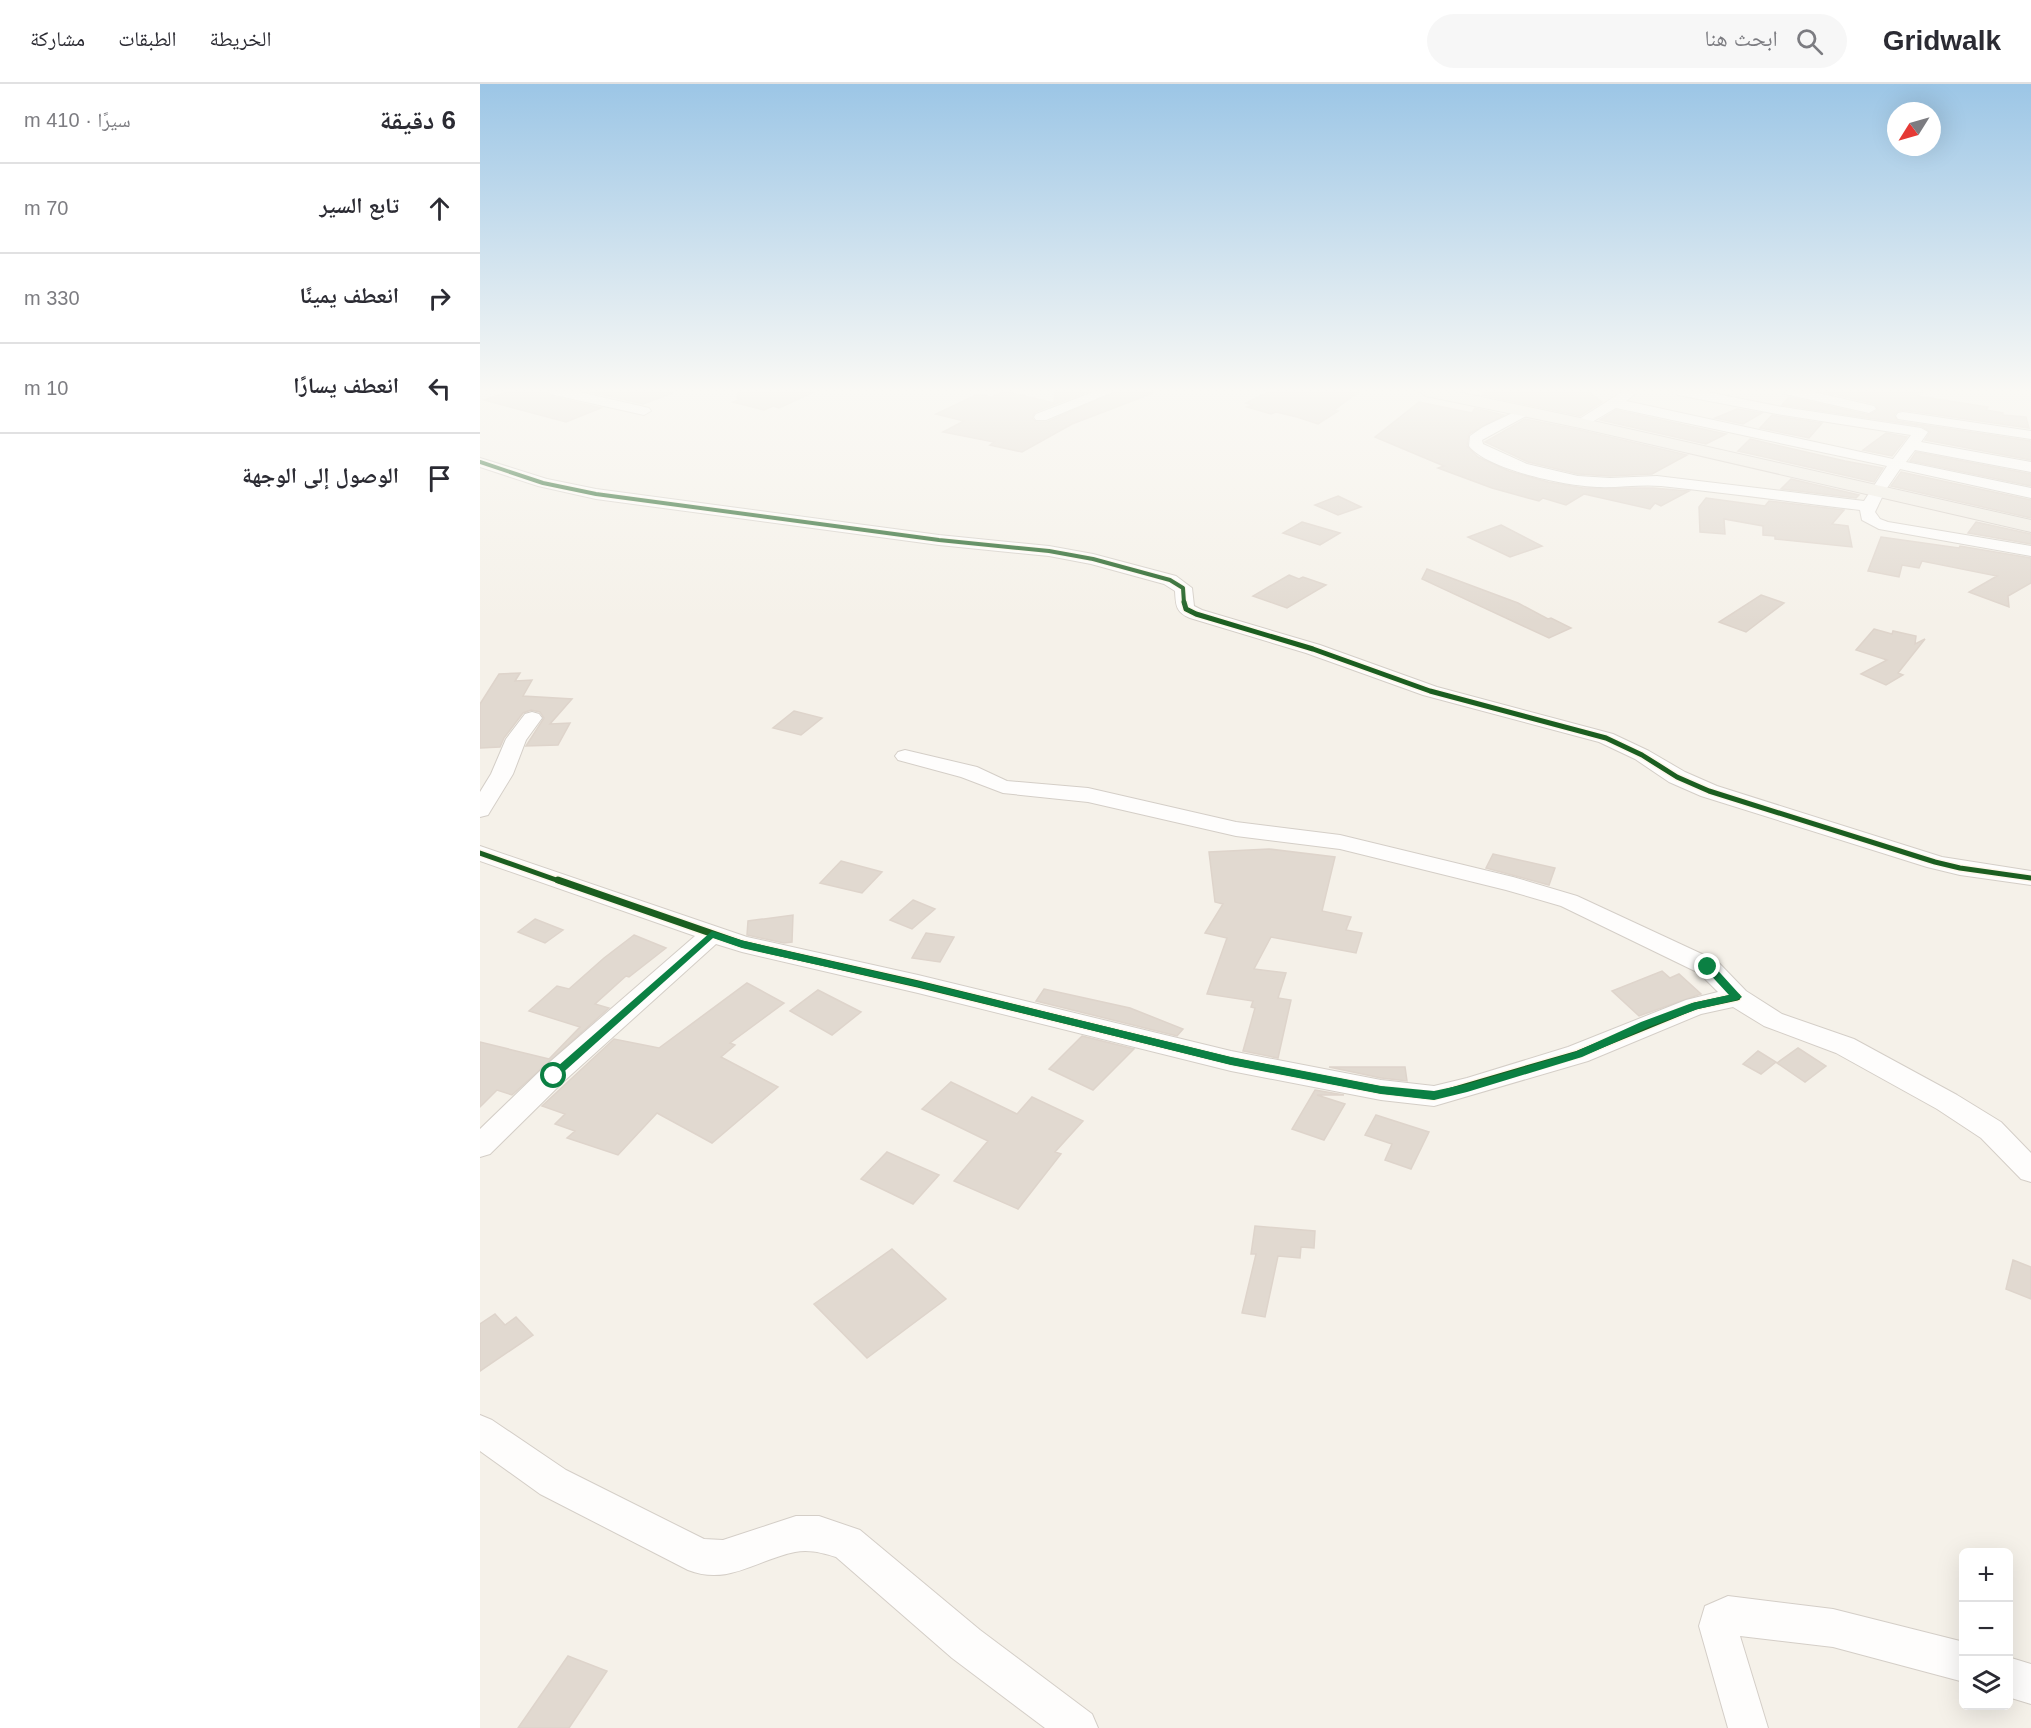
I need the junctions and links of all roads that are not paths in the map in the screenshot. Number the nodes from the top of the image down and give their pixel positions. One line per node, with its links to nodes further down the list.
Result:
1 (497, 468): 14 (street)
2 (1524, 468): 7 (street)
3 (1755, 468): 7 (main road)
4 (1895, 468): 7 (street)
5 (1910, 468): 6 (street)
6 (2031, 493)
7 (1874, 498): 8 (main road); 9 (street)
8 (2031, 526)
9 (2031, 551)
10 (532, 718): 12 (street)
11 (905, 756): 16 (street)
12 (480, 810)
13 (480, 853): 15 (street)
14 (2031, 878)
15 (712, 934): 16 (street); 17 (street)
16 (1737, 997): 18 (street)
17 (480, 1146)
18 (2031, 1171)
19 (480, 1431): 23 (street)
20 (1959, 1661): 24 (street)
21 (2013, 1679): 22 (street)
22 (2031, 1684)
23 (1078, 1728)
24 (1748, 1728)

